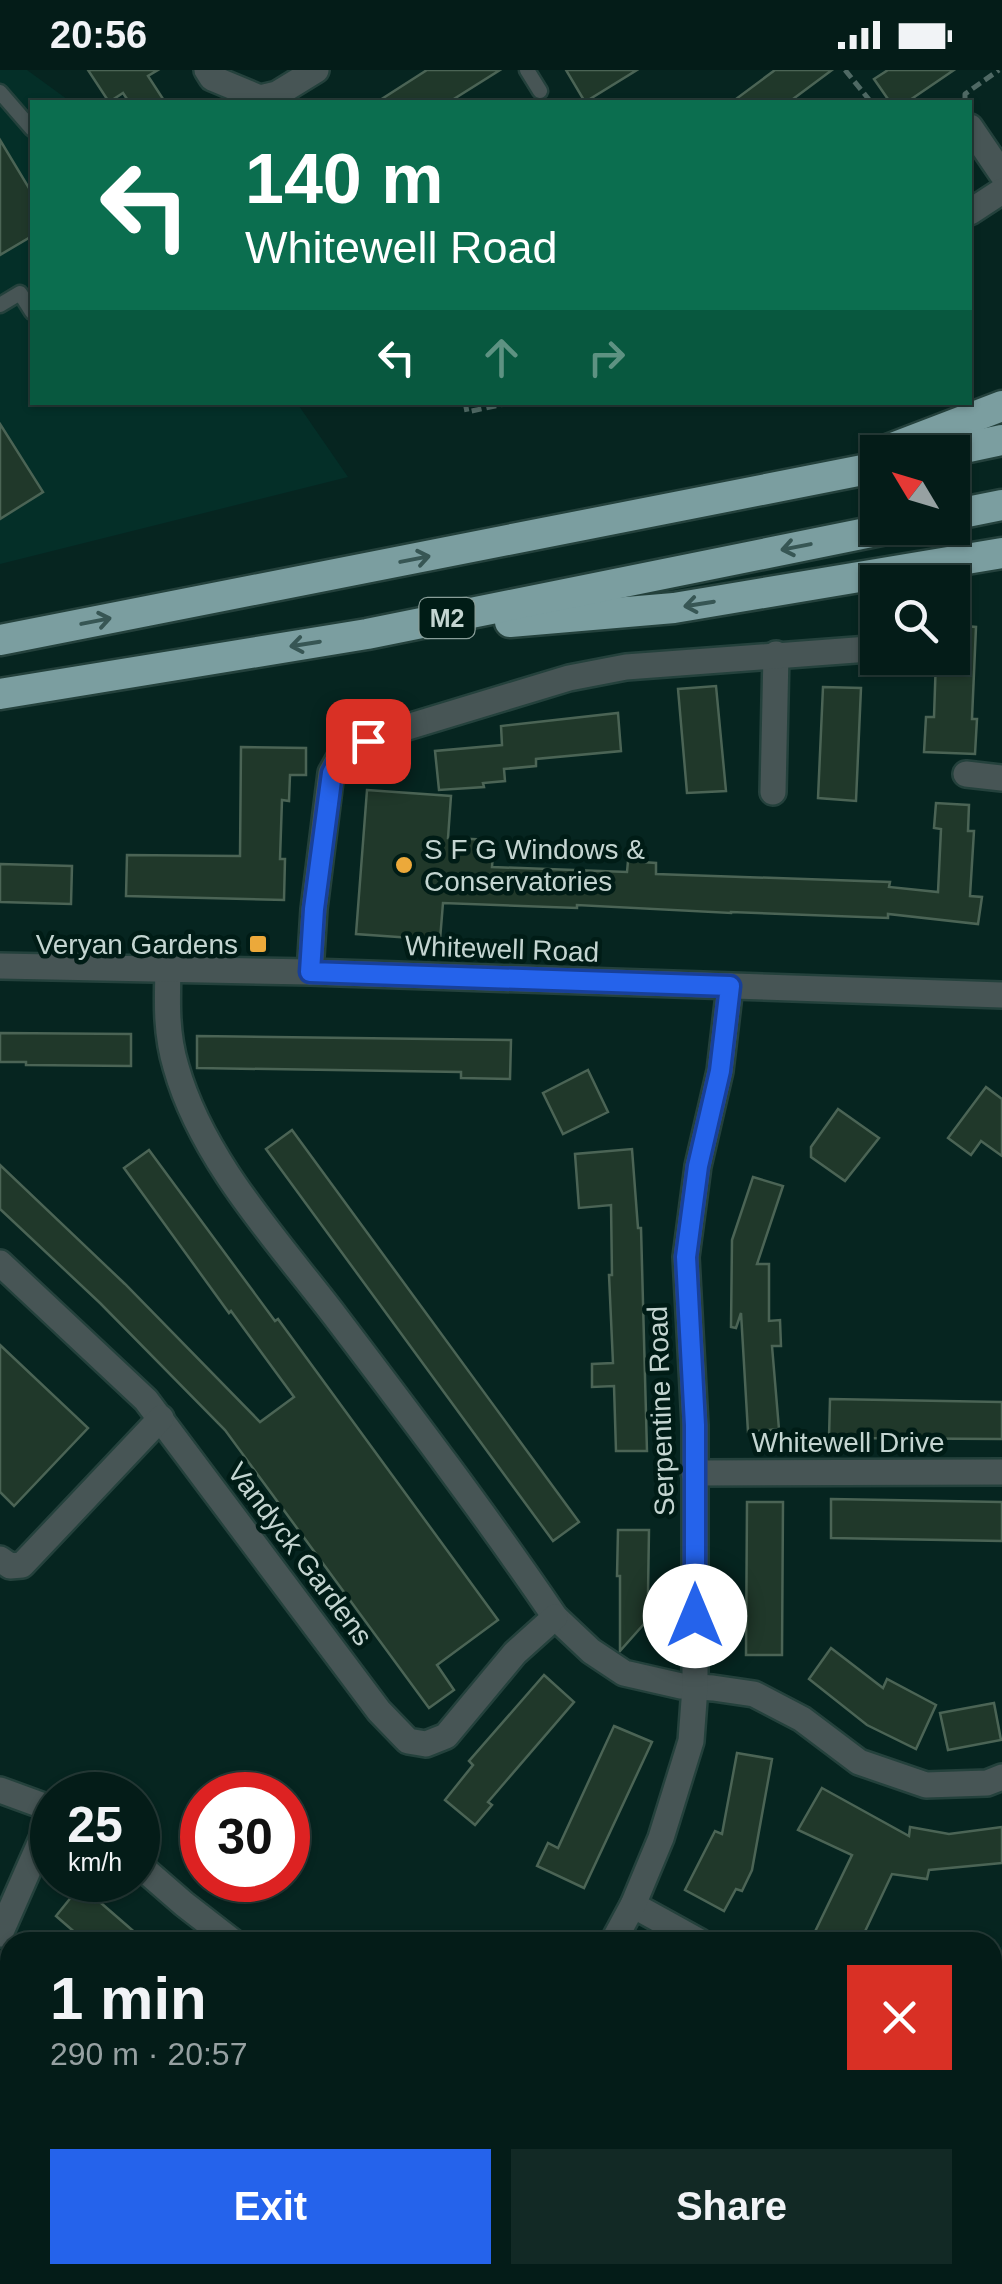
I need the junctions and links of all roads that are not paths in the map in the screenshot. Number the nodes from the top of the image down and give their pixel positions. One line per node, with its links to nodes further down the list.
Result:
1 (206, 70): 6 (street)
2 (316, 70): 6 (street)
3 (527, 70): 4 (lane)
4 (540, 91)
5 (0, 92): 7 (lane)
6 (280, 98)
7 (30, 127)
8 (972, 130): 9 (street)
9 (1002, 174)
10 (1002, 191): 11 (street)
11 (972, 211)
12 (0, 305): 13 (lane)
13 (30, 309)
14 (1002, 406): 15 (highway)
15 (927, 435)
16 (1002, 440): 17 (highway)
17 (970, 447)
18 (860, 461): 20 (highway)
19 (860, 471): 20 (highway, M2)
20 (801, 484): 26 (highway, M2, one-way to 20)
21 (1002, 505): 22 (highway)
22 (970, 511)
23 (860, 534): 25 (highway, M2, one-way to 25)
24 (1002, 553): 25 (highway, one-way to 25)
25 (366, 634): 29 (highway, M2, one-way to 29)
26 (0, 640)
27 (860, 649): 28 (street)
28 (776, 654): 32 (street); 35 (street)
29 (0, 694)
30 (966, 774): 31 (street)
31 (1002, 778)
32 (773, 792)
33 (0, 966): 34 (street, Whitewell Road)
34 (168, 969): 35 (street, Whitewell Road); 43 (street)
35 (310, 972): 36 (street, Whitewell Road)
36 (730, 986): 37 (street, Whitewell Road); 41 (street, Serpentine Road)
37 (1002, 995)
38 (0, 1263): 39 (street, Vandyck Gardens)
39 (160, 1418): 42 (street); 43 (street, Vandyck Gardens)
40 (1002, 1472): 41 (street, Whitewell Drive)
41 (694, 1473): 44 (street, Serpentine Road)
42 (0, 1559)
43 (555, 1617): 44 (street)
44 (695, 1687): 45 (street); 50 (street, Serpentine Road)
45 (1002, 1777)
46 (0, 1790): 47 (street)
47 (30, 1803)
48 (30, 1864): 51 (street)
49 (160, 1883): 52 (street)
50 (633, 1905): 53 (street, Serpentine Road); 54 (street)
51 (1, 1932)
52 (220, 1932)
53 (618, 1932)
54 (682, 1932)

